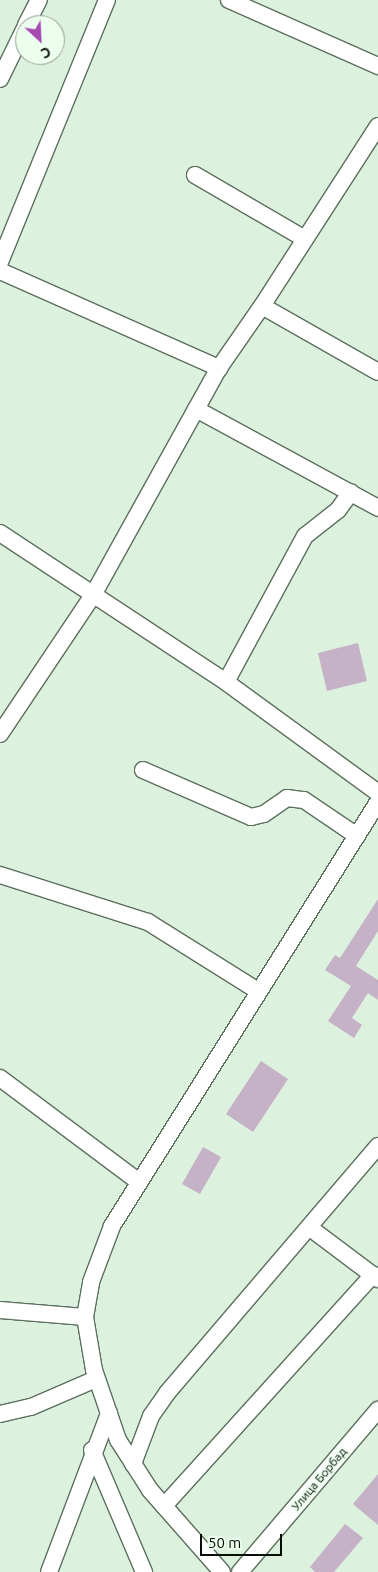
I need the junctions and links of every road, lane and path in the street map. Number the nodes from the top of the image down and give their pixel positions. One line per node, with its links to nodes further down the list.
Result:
1 (39, 0): 5 (street)
2 (107, 0): 12 (street)
3 (229, 0): 4 (street)
4 (256, 6): 7 (street)
5 (32, 15)
6 (15, 48): 8 (street)
7 (378, 66)
8 (0, 79)
9 (378, 126): 11 (street)
10 (195, 175): 11 (street)
11 (306, 239): 14 (street)
12 (0, 262)
13 (0, 271): 15 (street)
14 (262, 306): 15 (street); 16 (street)
15 (219, 368): 17 (street)
16 (378, 372)
17 (196, 409): 18 (street); 21 (street)
18 (351, 492): 19 (street); 22 (street)
19 (378, 508)
20 (0, 533): 21 (street)
21 (93, 594): 22 (street); 23 (street)
22 (226, 682): 25 (street)
23 (0, 734)
24 (143, 770): 27 (street)
25 (378, 793)
26 (378, 802): 27 (street)
27 (357, 836): 29 (street)
28 (0, 875): 29 (street)
29 (258, 991): 32 (street)
30 (0, 1078): 32 (street)
31 (378, 1146): 33 (street)
32 (139, 1182): 36 (street)
33 (310, 1228): 34 (street); 42 (street)
34 (376, 1277): 43 (street)
35 (0, 1310): 36 (street)
36 (85, 1317): 37 (street)
37 (96, 1380): 39 (street); 40 (street)
38 (378, 1410): 47 (street, Улица Борбад)
39 (109, 1413): 41 (street); 42 (street)
40 (0, 1414)
41 (92, 1450): 44 (street); 45 (street)
42 (133, 1464): 43 (street)
43 (164, 1506): 46 (street)
44 (48, 1572)
45 (144, 1572)
46 (222, 1572)
47 (240, 1572)

